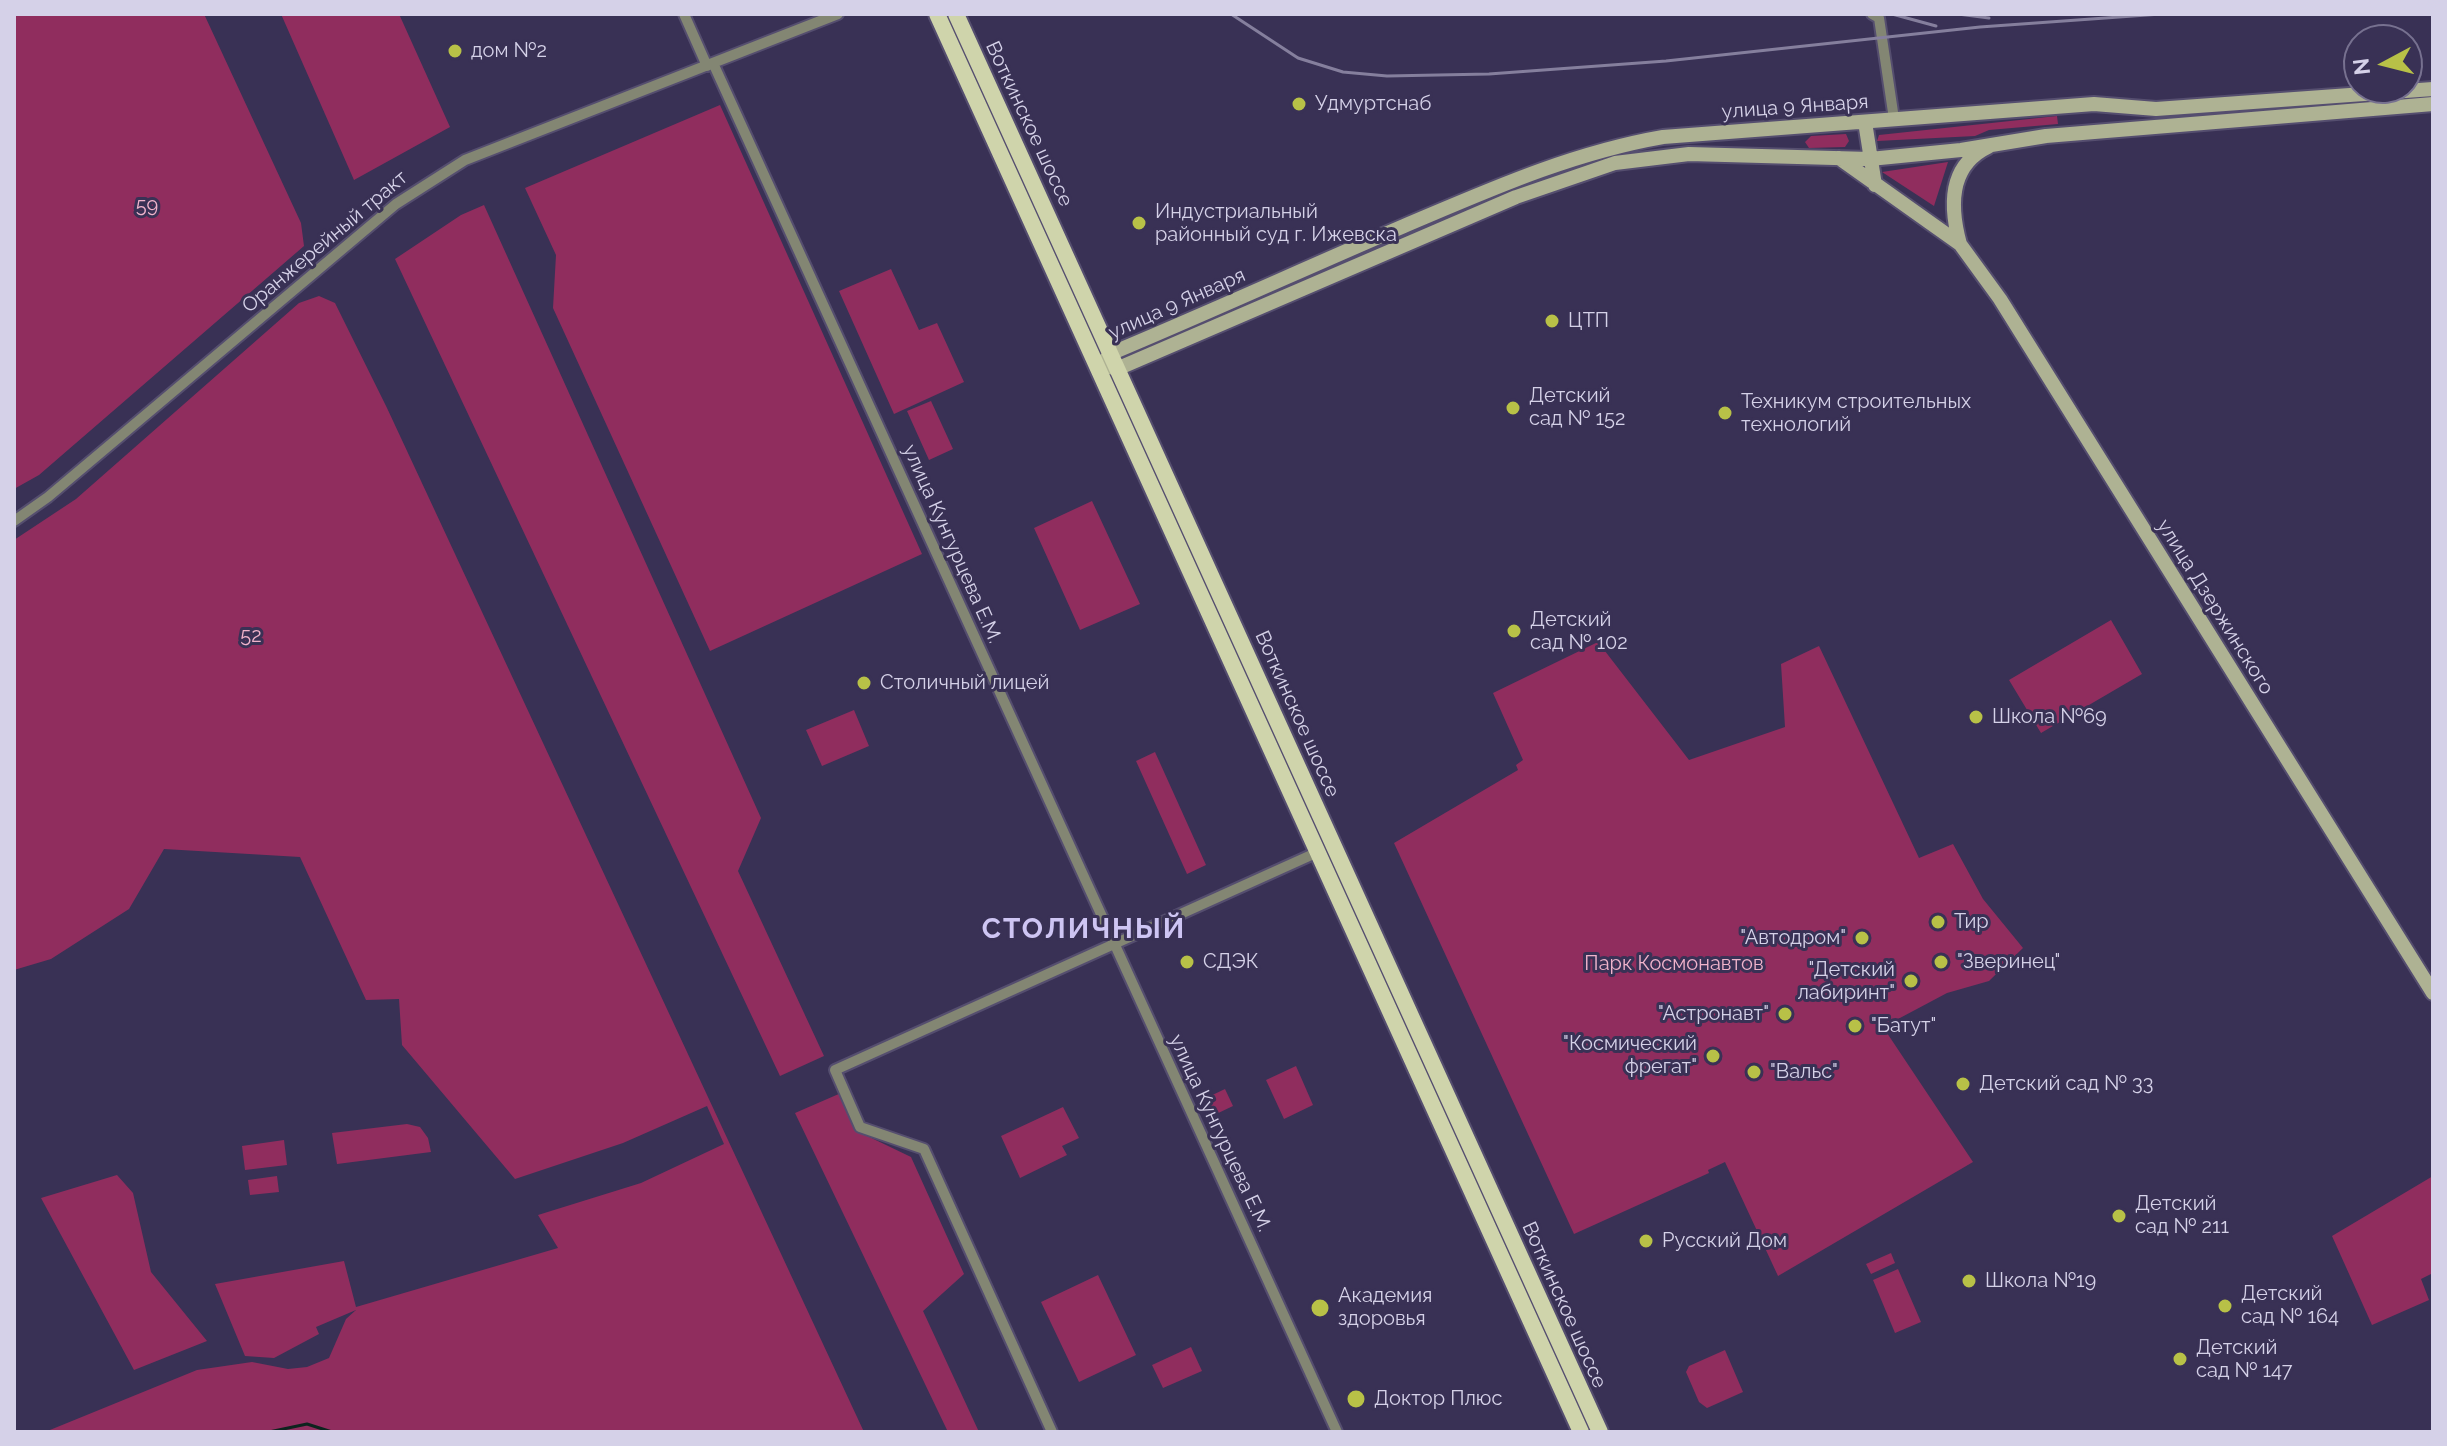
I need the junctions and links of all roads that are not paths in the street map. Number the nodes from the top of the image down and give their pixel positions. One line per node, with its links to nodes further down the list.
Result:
1 (684, 14): 6 (street, улица Кунгурцева Е.М.)
2 (838, 14): 6 (street, Оранжерейный тракт)
3 (937, 14): 21 (main road, Воткинское шоссе)
4 (956, 14): 20 (main road, Воткинское шоссе)
5 (1872, 14): 10 (street)
6 (710, 64): 22 (street, Оранжерейный тракт); 24 (street, улица Кунгурцева Е.М.)
7 (2433, 89): 9 (main road, улица 9 Января)
8 (2433, 104): 12 (main road, улица 9 Января)
9 (2069, 106): 10 (main road, улица 9 Января); 12 (main road)
10 (1894, 119): 11 (main road, улица 9 Января)
11 (1865, 122): 15 (main road); 17 (main road, улица 9 Января)
12 (2072, 134): 13 (main road, улица 9 Января)
13 (1996, 143): 15 (main road, улица 9 Января); 19 (main road, улица Дзержинского)
14 (1838, 158): 15 (main road, улица 9 Января); 16 (main road, улица Дзержинского); 18 (main road, улица 9 Января)
15 (1870, 159): 16 (main road)
16 (1875, 185): 19 (main road, улица Дзержинского)
17 (1483, 192): 18 (main road); 20 (main road, улица 9 Января)
18 (1489, 209): 20 (main road, улица 9 Января)
19 (1960, 244): 25 (main road, улица Дзержинского)
20 (1115, 360): 21 (main road, улица 9 Января); 29 (main road, Воткинское шоссе)
21 (1098, 367): 23 (main road, Воткинское шоссе)
22 (14, 521)
23 (1318, 852): 24 (street); 28 (main road, Воткинское шоссе)
24 (1114, 944): 26 (street); 27 (street, улица Кунгурцева Е.М.)
25 (2433, 993)
26 (1052, 1432)
27 (1337, 1432)
28 (1581, 1432)
29 (1600, 1432)

